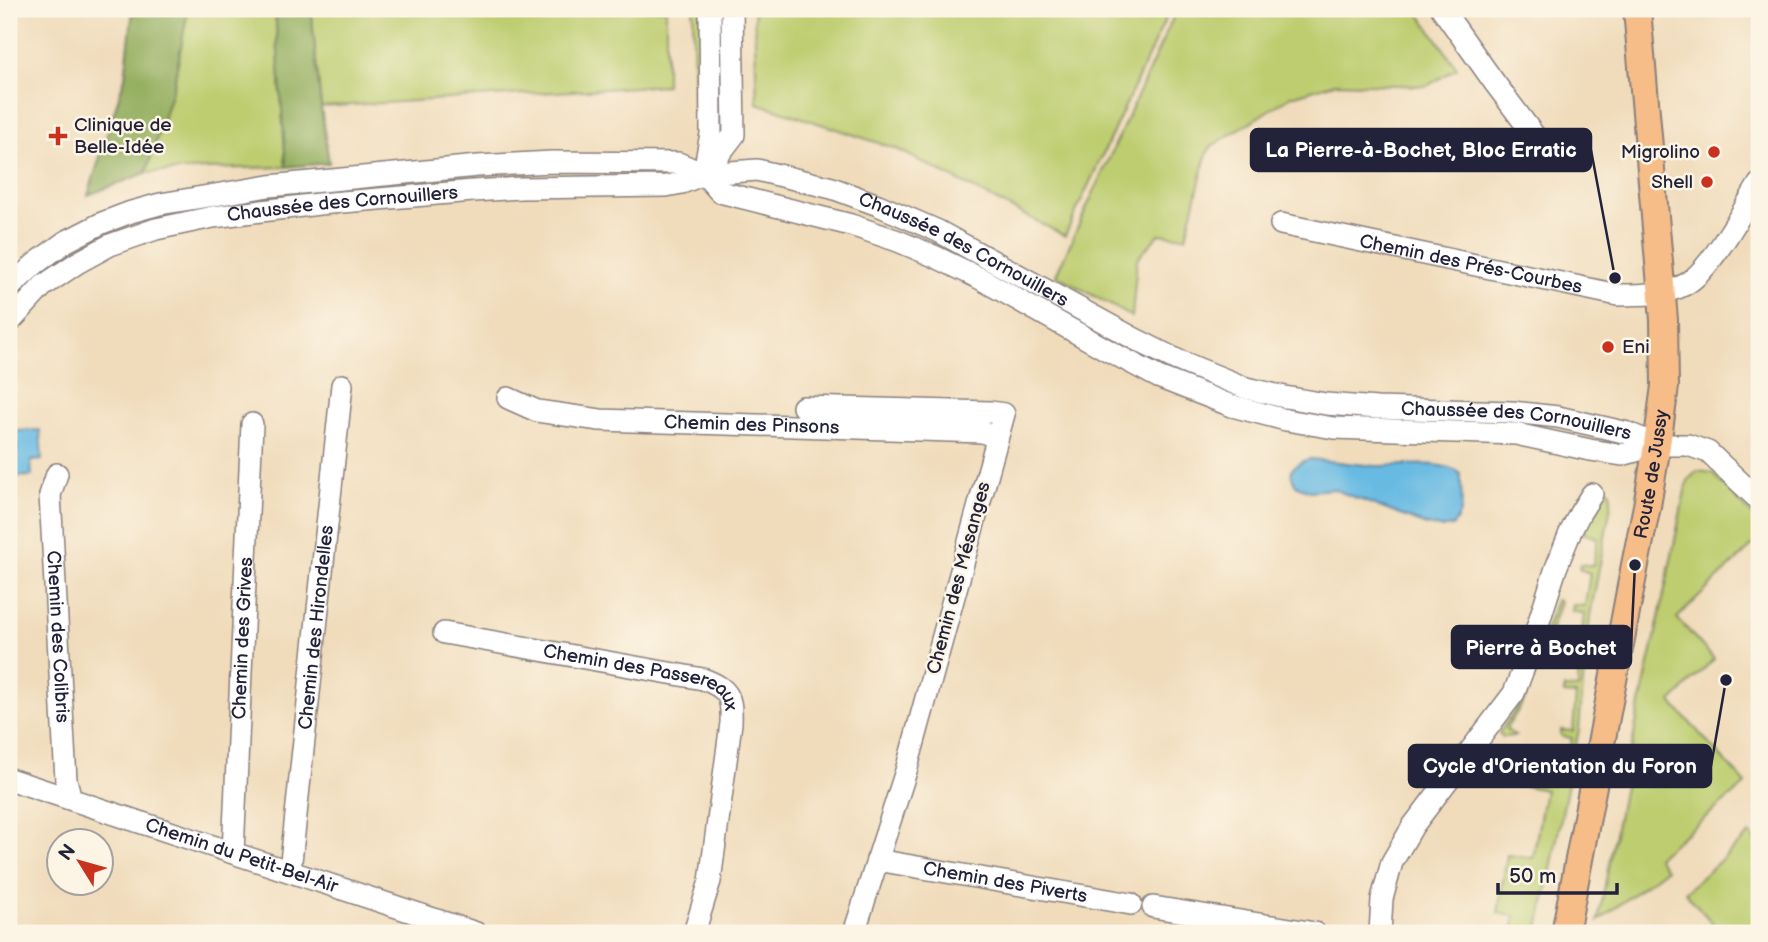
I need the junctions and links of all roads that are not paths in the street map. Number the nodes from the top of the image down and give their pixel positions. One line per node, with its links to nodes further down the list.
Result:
1 (709, 9): 6 (street)
2 (732, 9): 6 (street)
3 (1442, 9): 5 (street)
4 (1637, 9): 10 (main road, Route de Jussy)
5 (1536, 138)
6 (704, 174): 9 (street, Chaussée des Cornouillers); 11 (street, Chaussée des Cornouillers); 17 (street, Chaussée des Cornouillers); 17 (street, Chaussée des Cornouillers)
7 (1759, 184): 10 (street, Chemin des Prés-Courbes)
8 (1281, 223): 10 (street, Chemin des Prés-Courbes)
9 (9, 288)
10 (1661, 292): 17 (main road, Route de Jussy)
11 (9, 323)
12 (342, 385): 26 (street, Chemin des Hirondelles)
13 (508, 398): 16 (street, Chemin des Pinsons)
14 (803, 407): 16 (street, Chemin des Mésanges)
15 (252, 424): 24 (street, Chemin des Grives)
16 (997, 438): 25 (street, Chemin des Mésanges)
17 (1657, 445): 20 (street); 34 (main road, Route de Jussy)
18 (57, 474): 23 (street, Chemin des Colibris)
19 (1592, 494): 33 (street)
20 (1759, 499)
21 (443, 634): 30 (street, Chemin des Passereaux)
22 (9, 779): 23 (street, Chemin du Petit-Bel-Air)
23 (71, 799): 24 (street, Chemin du Petit-Bel-Air)
24 (233, 853): 26 (street, Chemin du Petit-Bel-Air)
25 (877, 860): 27 (street, Chemin des Piverts); 31 (street, Chemin des Mésanges)
26 (290, 871): 29 (street, Chemin du Petit-Bel-Air)
27 (1131, 904)
28 (1153, 907): 32 (street)
29 (476, 933)
30 (694, 933)
31 (854, 933)
32 (1315, 933)
33 (1380, 933)
34 (1565, 933)

